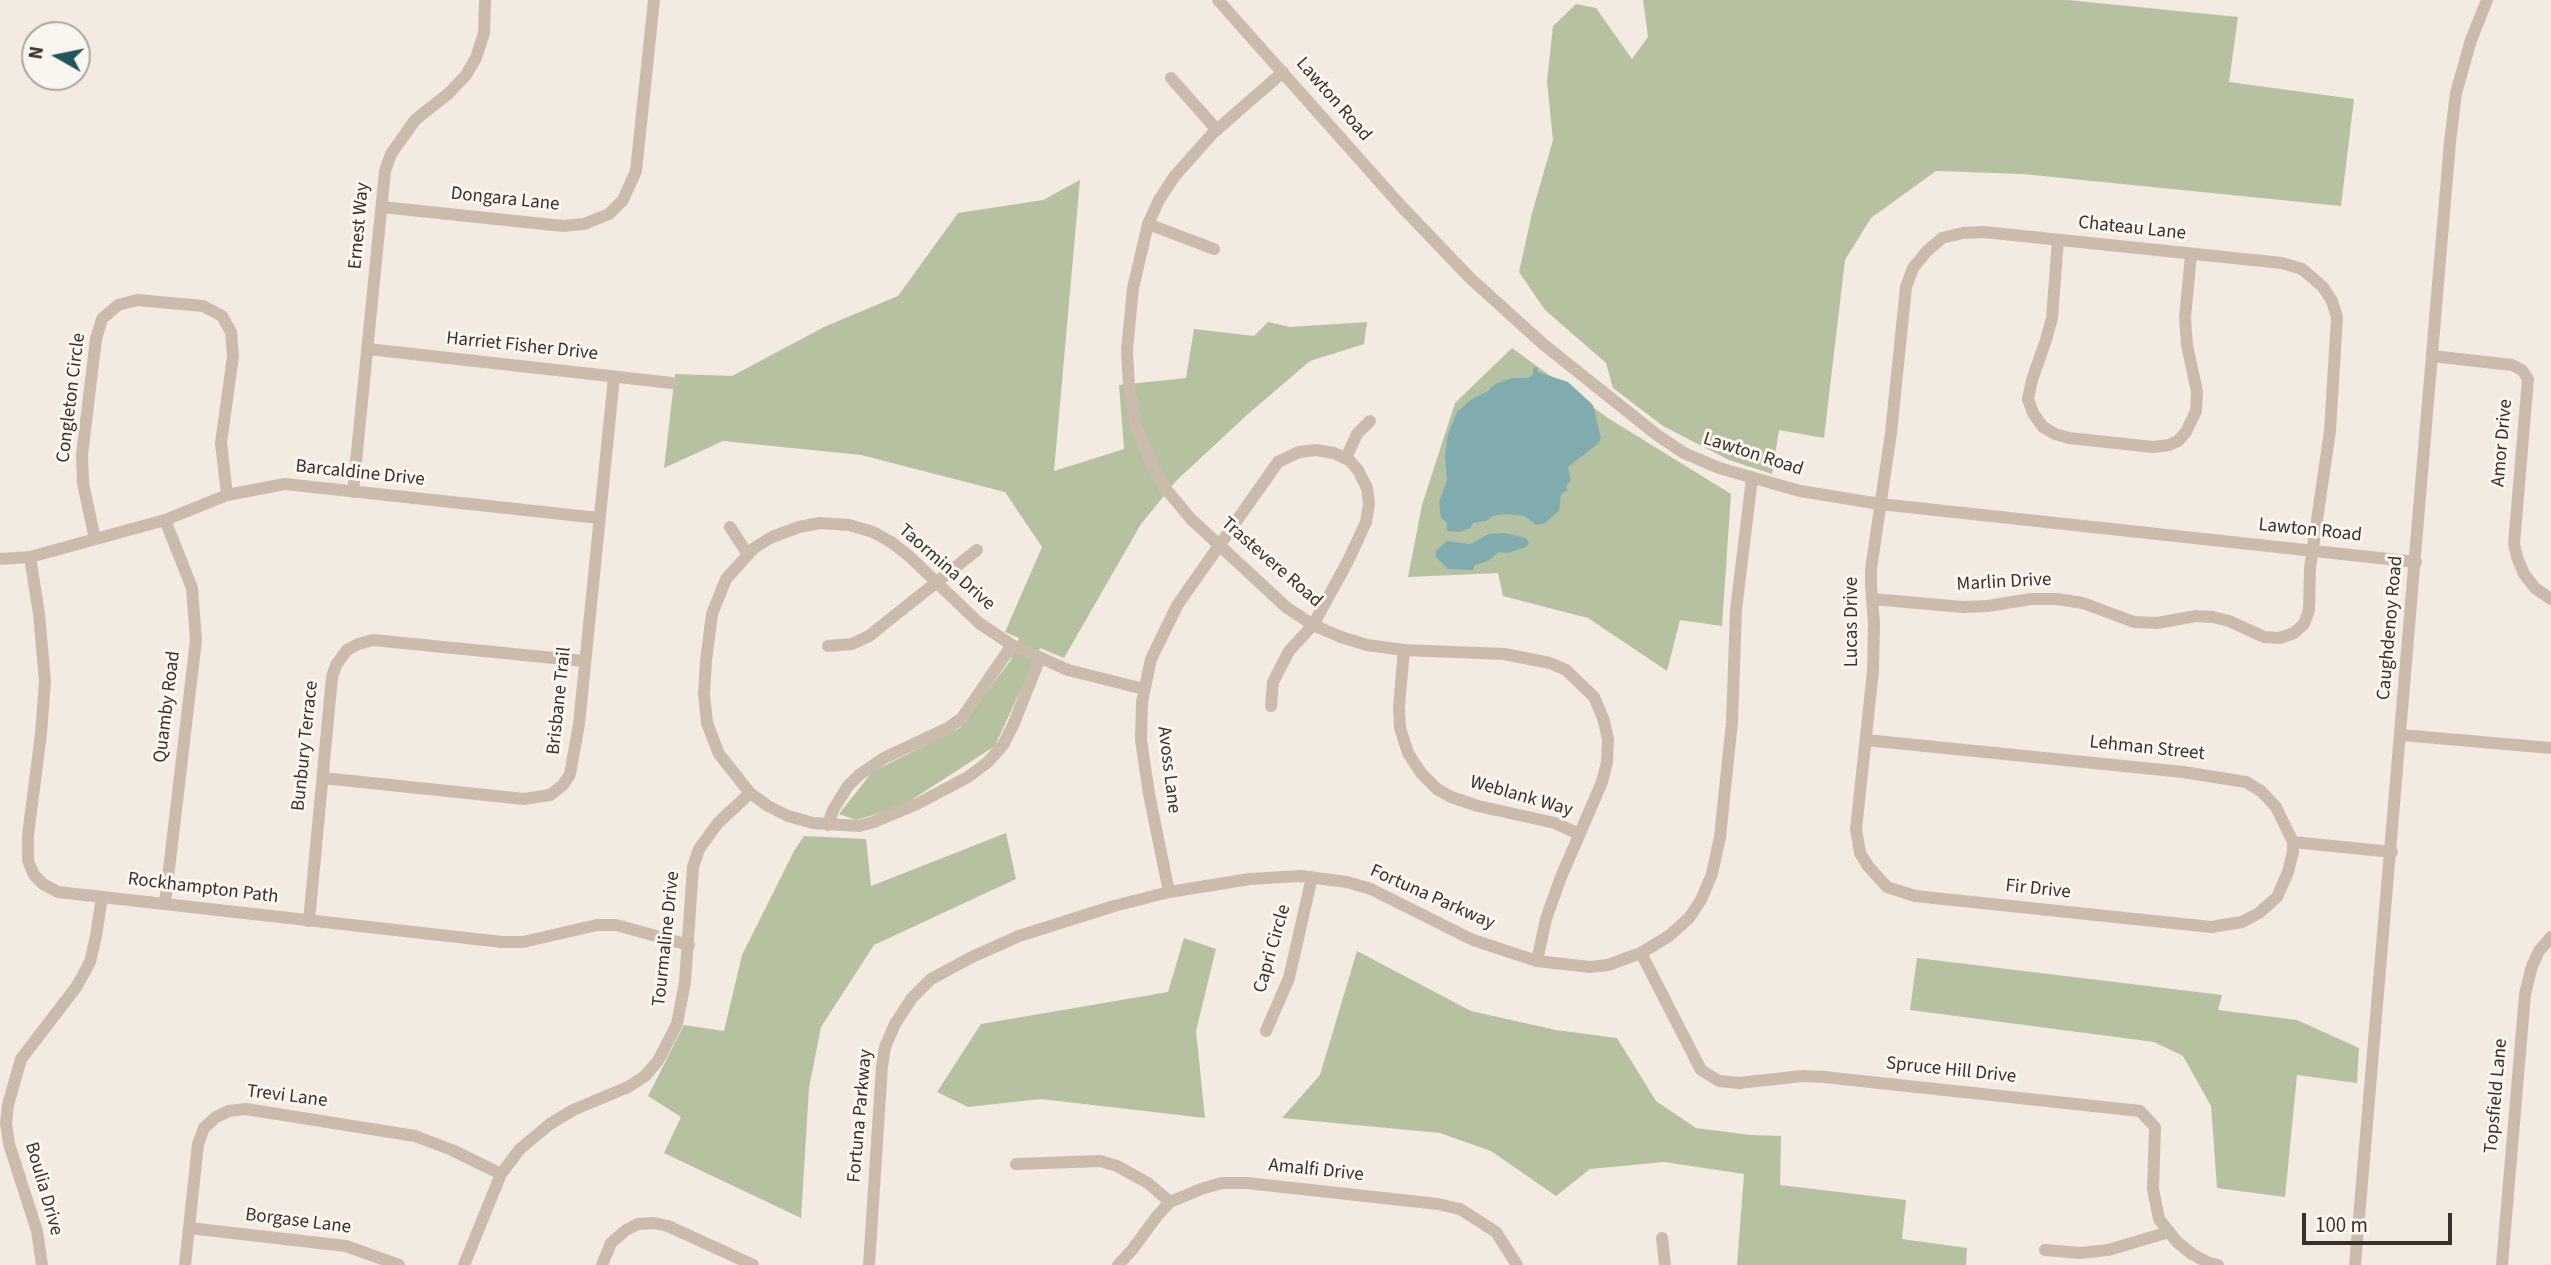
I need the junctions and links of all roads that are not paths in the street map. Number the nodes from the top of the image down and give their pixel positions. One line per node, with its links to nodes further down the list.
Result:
1 (485, 0): 8 (street, Ernest Way)
2 (654, 0): 8 (street, Dongara Lane)
3 (1219, 0): 5 (street, Lawton Road)
4 (2487, 0): 14 (street, Caughdenoy Road)
5 (1283, 72): 7 (street, Trastevere Road); 19 (street, Lawton Road)
6 (1171, 78): 7 (street)
7 (1217, 130): 9 (street, Trastevere Road)
8 (382, 207): 13 (street, Ernest Way)
9 (1148, 224): 11 (street); 27 (street, Trastevere Road)
10 (2058, 240): 12 (street, Chateau Lane); 12 (street); 22 (street, Chateau Lane)
11 (1214, 249)
12 (2191, 255): 29 (street, Chateau Lane)
13 (368, 349): 15 (street, Harriet Fisher Drive); 20 (street, Ernest Way)
14 (2432, 356): 33 (street, Caughdenoy Road); 36 (street, Amor Drive)
15 (614, 377): 16 (street, Harriet Fisher Drive); 23 (street, Brisbane Trail)
16 (671, 383)
17 (1370, 421): 18 (street)
18 (1346, 458): 27 (street, Avoss Lane); 37 (street)
19 (1752, 478): 22 (street, Lawton Road); 61 (street, Fortuna Parkway)
20 (353, 492): 21 (street, Barcaldine Drive); 23 (street, Barcaldine Drive)
21 (227, 495): 24 (street, Barcaldine Drive); 26 (street, Congleton Circle)
22 (1880, 503): 29 (street, Lawton Road); 35 (street, Lucas Drive)
23 (599, 519): 42 (street, Brisbane Trail)
24 (165, 520): 26 (street, Barcaldine Drive); 57 (street, Quamby Road)
25 (730, 527): 30 (street)
26 (95, 539): 31 (street, Barcaldine Drive)
27 (1219, 545): 37 (street, Trastevere Road); 43 (street, Avoss Lane)
28 (977, 550): 34 (street)
29 (2313, 550): 33 (street, Lawton Road); 35 (street, Marlin Drive)
30 (747, 553): 34 (street, Taormina Drive); 49 (street, Taormina Drive)
31 (30, 557): 32 (street, Barcaldine Drive); 56 (street, Rockhampton Path)
32 (0, 559)
33 (2416, 562): 45 (street, Caughdenoy Road)
34 (936, 582): 38 (street, Taormina Drive); 39 (street)
35 (1872, 599): 46 (street, Lucas Drive)
36 (2551, 599)
37 (1313, 625): 40 (street, Trastevere Road); 44 (street)
38 (1012, 645): 41 (street, Taormina Drive); 50 (street)
39 (828, 646)
40 (1404, 650): 51 (street, Weblank Way); 51 (street, Trastevere Road)
41 (1040, 658): 43 (street, Taormina Drive); 50 (street, Taormina Drive)
42 (584, 661): 48 (street, Brisbane Trail); 48 (street, Bunbury Terrace)
43 (1144, 688): 55 (street, Avoss Lane)
44 (1271, 706)
45 (2401, 735): 47 (street); 53 (street, Caughdenoy Road)
46 (1866, 740): 52 (street, Lehman Street); 52 (street, Fir Drive)
47 (2551, 748)
48 (323, 778): 58 (street, Bunbury Terrace)
49 (750, 793): 50 (street, Taormina Drive); 60 (street, Tourmaline Drive)
50 (828, 825)
51 (1579, 834): 62 (street, Trastevere Road)
52 (2293, 842): 53 (street)
53 (2392, 852): 82 (street, Caughdenoy Road)
54 (1312, 877): 55 (street, Fortuna Parkway); 62 (street, Fortuna Parkway); 63 (street, Capri Circle)
55 (1169, 892): 77 (street, Fortuna Parkway)
56 (102, 897): 57 (street, Rockhampton Path); 71 (street, Boulia Drive)
57 (164, 903): 58 (street, Rockhampton Path)
58 (309, 921): 60 (street, Rockhampton Path)
59 (2551, 937): 83 (street, Topsfield Lane)
60 (689, 945): 65 (street, Tourmaline Drive)
61 (1641, 953): 62 (street, Fortuna Parkway); 68 (street, Spruce Hill Drive)
62 (1537, 961)
63 (1266, 1031)
64 (1016, 1164): 66 (street)
65 (501, 1174): 67 (street, Trevi Lane); 74 (street, Tourmaline Drive)
66 (1170, 1202): 78 (street, Amalfi Drive); 79 (street, Amalfi Drive)
67 (189, 1228): 72 (street, Trevi Lane); 73 (street, Borgase Lane)
68 (2169, 1232): 70 (street); 81 (street, Spruce Hill Drive)
69 (1662, 1238): 80 (street)
70 (2045, 1250)
71 (42, 1265)
72 (185, 1265)
73 (399, 1265)
74 (464, 1265)
75 (602, 1265): 76 (street)
76 (753, 1265)
77 (869, 1265)
78 (1118, 1265)
79 (1517, 1265)
80 (1665, 1265)
81 (2218, 1265)
82 (2355, 1265)
83 (2502, 1265)

